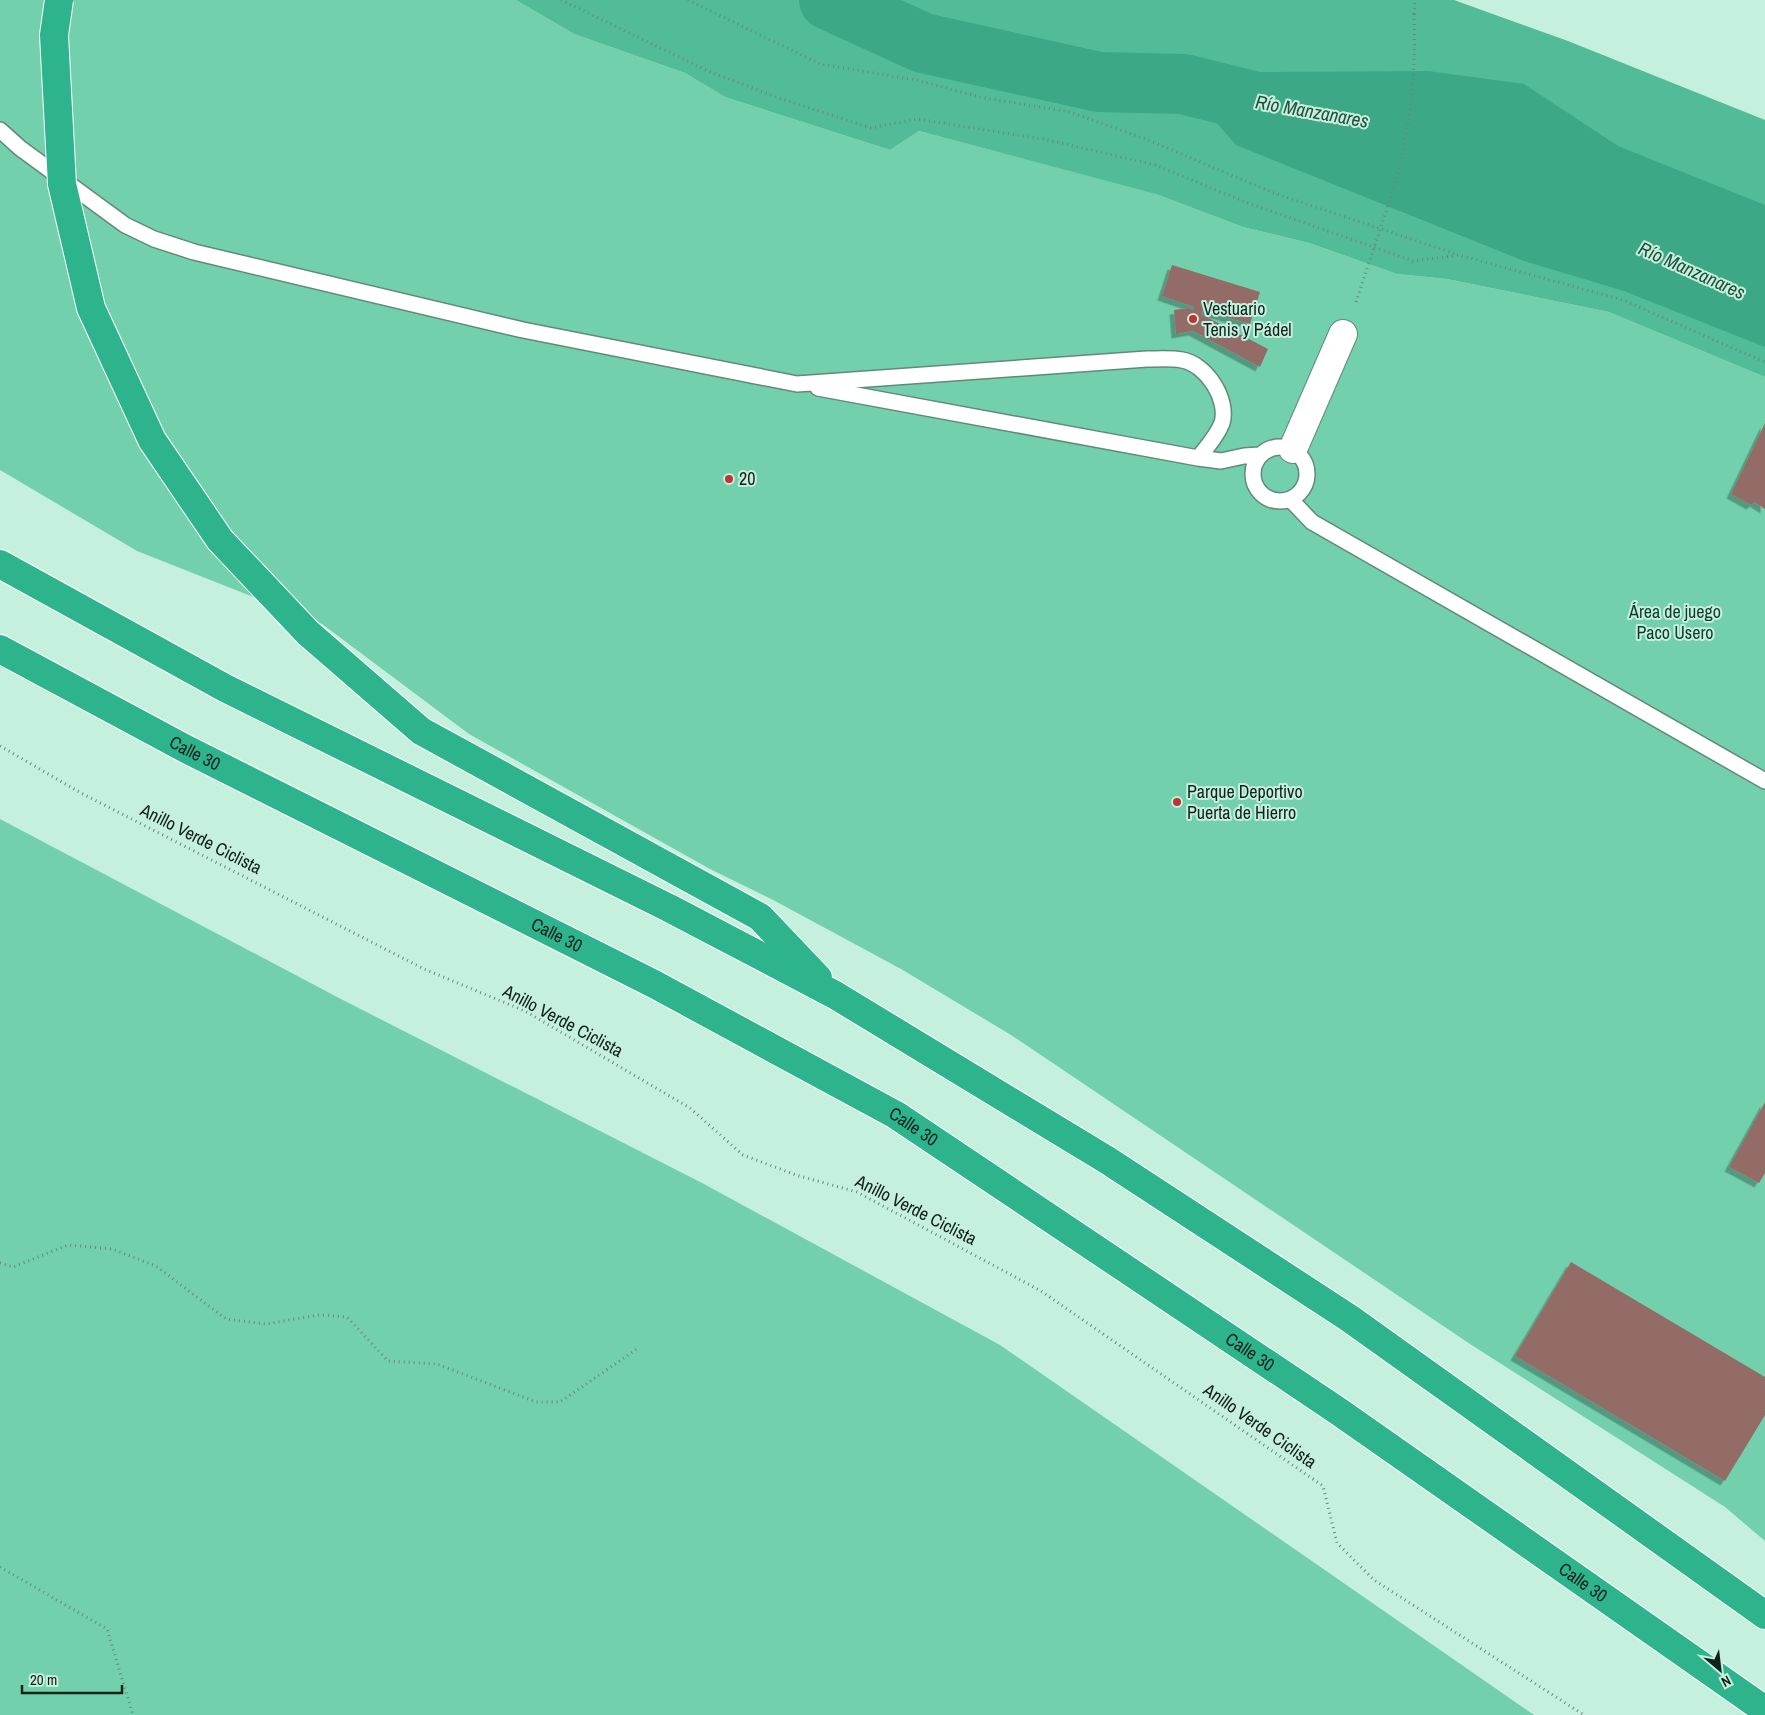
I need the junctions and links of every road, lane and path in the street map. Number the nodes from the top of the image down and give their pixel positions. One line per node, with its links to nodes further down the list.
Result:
1 (59, 0): 19 (highway, bridge)
2 (561, 0): 6 (path)
3 (688, 0): 6 (path)
4 (1415, 0): 7 (path, bridge)
5 (0, 130): 10 (lane)
6 (1459, 255): 9 (path)
7 (1356, 302)
8 (1343, 334): 11 (street)
9 (1765, 362)
10 (797, 384): 13 (lane); 13 (lane)
11 (1293, 449): 12 (lane); 14 (lane)
12 (1260, 456): 13 (lane); 14 (lane)
13 (1198, 458)
14 (1291, 500): 18 (lane)
15 (0, 564): 19 (highway)
16 (0, 649): 24 (highway, Calle 30)
17 (0, 746): 26 (path, Anillo Verde Ciclista)
18 (1765, 781)
19 (835, 995): 23 (highway)
20 (0, 1263): 21 (path)
21 (636, 1349)
22 (0, 1567): 25 (path)
23 (1765, 1615)
24 (1765, 1710)
25 (133, 1715)
26 (1584, 1715)

